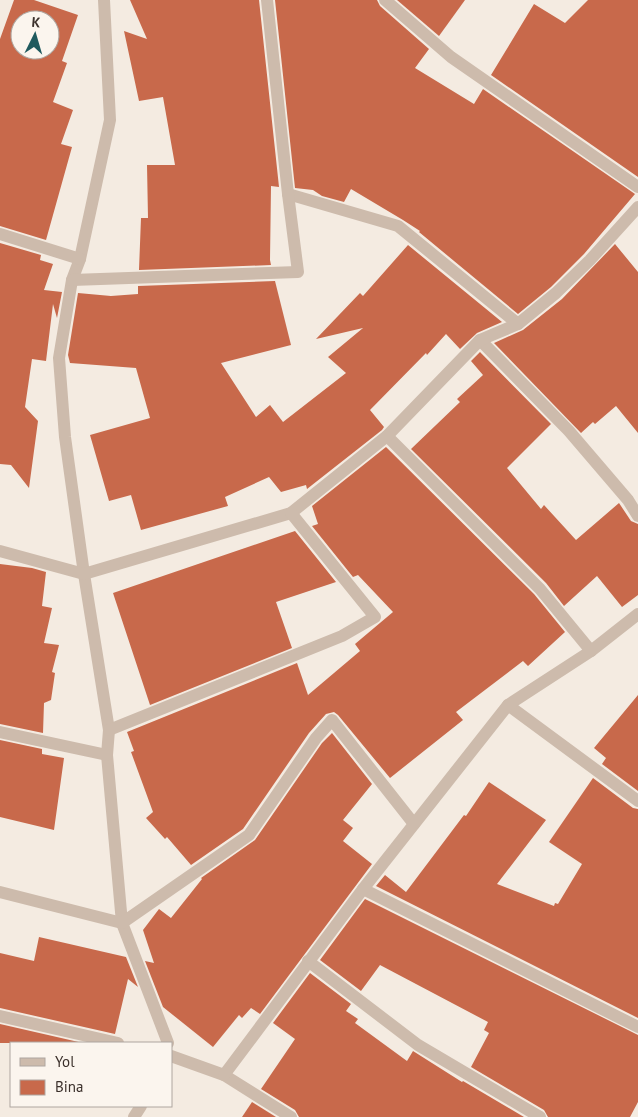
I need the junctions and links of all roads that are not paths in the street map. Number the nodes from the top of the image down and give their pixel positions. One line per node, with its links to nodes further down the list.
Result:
1 (104, 0): 8 (street)
2 (267, 0): 5 (street)
3 (385, 0): 4 (street)
4 (638, 187)
5 (288, 194): 9 (street); 10 (street)
6 (638, 207): 10 (street)
7 (0, 234): 8 (street)
8 (80, 260): 9 (street)
9 (72, 280): 16 (street)
10 (518, 324): 11 (street)
11 (480, 340): 12 (street); 14 (street)
12 (387, 436): 13 (street); 18 (street)
13 (291, 513): 16 (street); 20 (street)
14 (638, 516)
15 (0, 551): 16 (street)
16 (84, 574): 20 (street)
17 (638, 614): 18 (street)
18 (591, 651): 19 (street)
19 (508, 706): 23 (street); 24 (street)
20 (109, 730): 22 (street)
21 (0, 732): 22 (street)
22 (107, 755): 27 (street)
23 (638, 801)
24 (414, 824): 25 (street); 27 (street)
25 (363, 889): 28 (street); 30 (street)
26 (0, 892): 27 (street)
27 (122, 923): 32 (street)
28 (308, 962): 34 (street); 36 (street)
29 (0, 1016): 31 (street)
30 (638, 1027)
31 (114, 1042)
32 (168, 1042)
33 (172, 1056): 34 (street)
34 (224, 1075): 35 (street)
35 (291, 1117)
36 (540, 1117)

